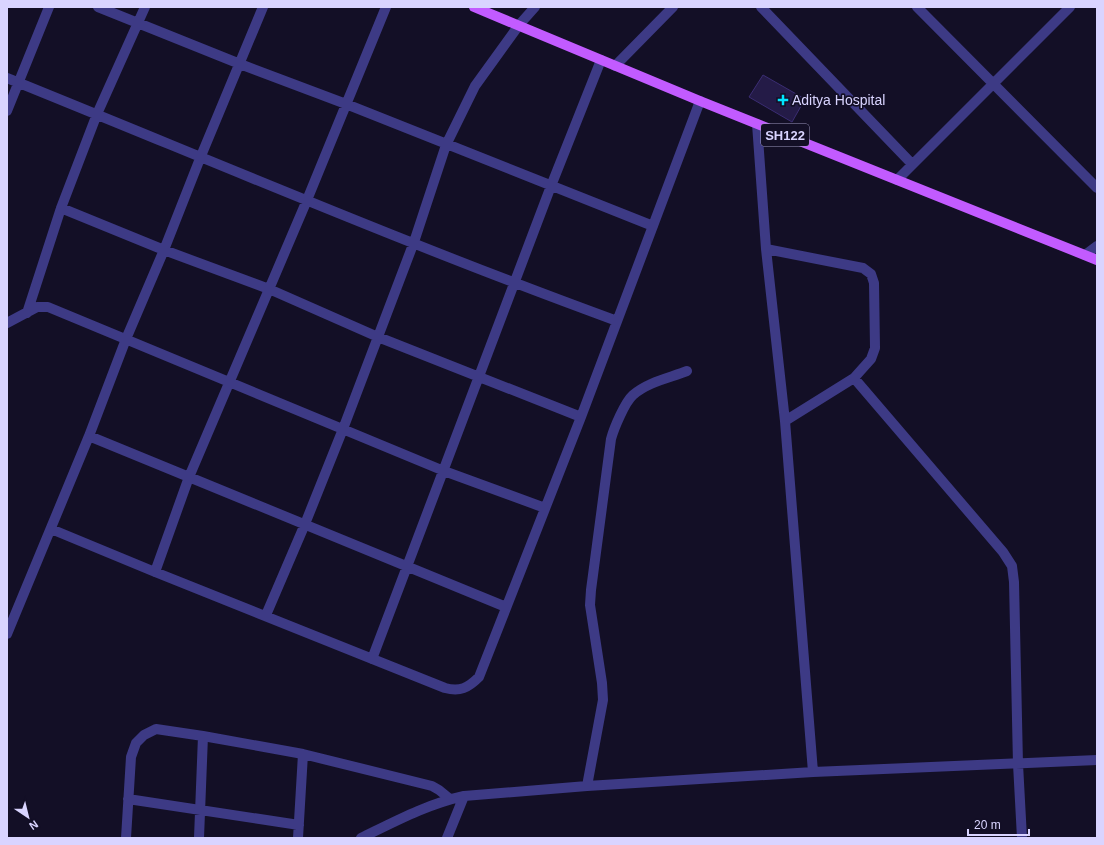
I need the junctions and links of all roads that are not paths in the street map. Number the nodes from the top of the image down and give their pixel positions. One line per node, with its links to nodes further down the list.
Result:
1 (49, 7): 18 (street)
2 (98, 7): 12 (street)
3 (146, 7): 12 (street)
4 (263, 7): 15 (street)
5 (386, 7): 21 (street)
6 (474, 7): 13 (main road, SH122)
7 (535, 7): 13 (street)
8 (673, 7): 16 (street)
9 (761, 7): 27 (street)
10 (917, 7): 19 (street)
11 (1070, 7): 19 (street)
12 (138, 23): 15 (street); 23 (street)
13 (519, 25): 14 (main road, SH122); 25 (street)
14 (601, 60): 16 (main road, SH122); 29 (street)
15 (240, 64): 21 (street); 26 (street)
16 (615, 66): 20 (main road, SH122)
17 (7, 78): 18 (street)
18 (18, 82): 22 (street); 23 (street)
19 (993, 83): 27 (street); 30 (street)
20 (700, 101): 24 (main road, SH122); 33 (street)
21 (346, 104): 25 (street); 31 (street)
22 (7, 111)
23 (97, 114): 26 (street); 32 (street)
24 (757, 124): 28 (main road, SH122); 37 (street)
25 (446, 145): 29 (street); 34 (street)
26 (201, 156): 31 (street); 36 (street)
27 (912, 164): 28 (street)
28 (897, 180): 38 (main road, SH122)
29 (551, 186): 33 (street); 40 (street)
30 (1097, 188)
31 (307, 200): 34 (street); 41 (street)
32 (61, 208): 36 (street); 42 (street)
33 (653, 226): 43 (street)
34 (414, 242): 40 (street); 45 (street)
35 (1097, 246): 38 (street)
36 (164, 250): 41 (street); 46 (street)
37 (766, 250): 49 (street); 52 (street)
38 (1085, 255): 39 (main road, SH122)
39 (1097, 260)
40 (515, 284): 43 (street); 48 (street)
41 (269, 289): 45 (street); 50 (street)
42 (27, 313): 44 (street); 46 (street)
43 (617, 321): 51 (street)
44 (7, 323)
45 (378, 337): 48 (street); 53 (street)
46 (126, 339): 50 (street); 54 (street)
47 (687, 371): 71 (street)
48 (479, 378): 51 (street); 55 (street)
49 (854, 378): 52 (street); 69 (street)
50 (230, 383): 53 (street); 56 (street)
51 (581, 417): 57 (street)
52 (785, 421): 70 (street)
53 (343, 429): 55 (street); 58 (street)
54 (89, 436): 56 (street); 59 (street)
55 (444, 471): 57 (street); 60 (street)
56 (189, 477): 58 (street); 61 (street)
57 (545, 508): 62 (street)
58 (305, 524): 60 (street); 63 (street)
59 (51, 528): 61 (street); 64 (street)
60 (407, 566): 62 (street); 65 (street)
61 (155, 572): 63 (street)
62 (506, 607): 65 (street)
63 (266, 615): 65 (street)
64 (7, 634)
65 (372, 658)
66 (203, 736): 67 (street); 73 (street); 75 (street)
67 (303, 754): 74 (street); 76 (street)
68 (1097, 760): 69 (street)
69 (1018, 764): 70 (street); 82 (street)
70 (813, 772): 71 (street)
71 (587, 786): 72 (street)
72 (464, 796): 74 (street); 81 (street)
73 (128, 799): 75 (street); 77 (street)
74 (450, 799): 80 (street)
75 (200, 810): 76 (street); 78 (street)
76 (299, 825): 79 (street)
77 (126, 838)
78 (199, 838)
79 (298, 838)
80 (361, 838)
81 (447, 838)
82 (1022, 838)

